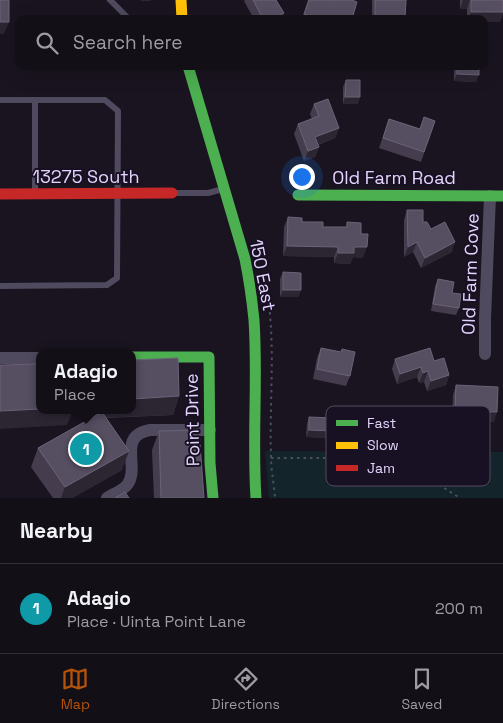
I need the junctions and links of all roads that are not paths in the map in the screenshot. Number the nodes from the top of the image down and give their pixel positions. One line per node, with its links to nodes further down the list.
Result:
1 (110, 0): 3 (lane)
2 (181, 0): 4 (street)
3 (125, 15)
4 (182, 15)
5 (189, 70): 8 (street, 150 East)
6 (0, 100): 7 (lane)
7 (36, 100): 9 (lane); 12 (lane)
8 (223, 188): 10 (lane); 24 (street, 150 East)
9 (117, 193): 10 (street, 13275 South); 12 (street, 13275 South); 16 (lane)
10 (172, 193)
11 (0, 194): 12 (street, 13275 South)
12 (35, 194)
13 (298, 195): 14 (street, Old Farm Road)
14 (490, 196): 15 (street); 17 (street, Old Farm Cove)
15 (503, 196)
16 (0, 286)
17 (486, 354)
18 (136, 357): 21 (street, Point Drive)
19 (0, 358): 20 (street)
20 (36, 358)
21 (210, 430): 22 (street); 23 (street, Point Drive)
22 (107, 498)
23 (213, 498)
24 (256, 498)

